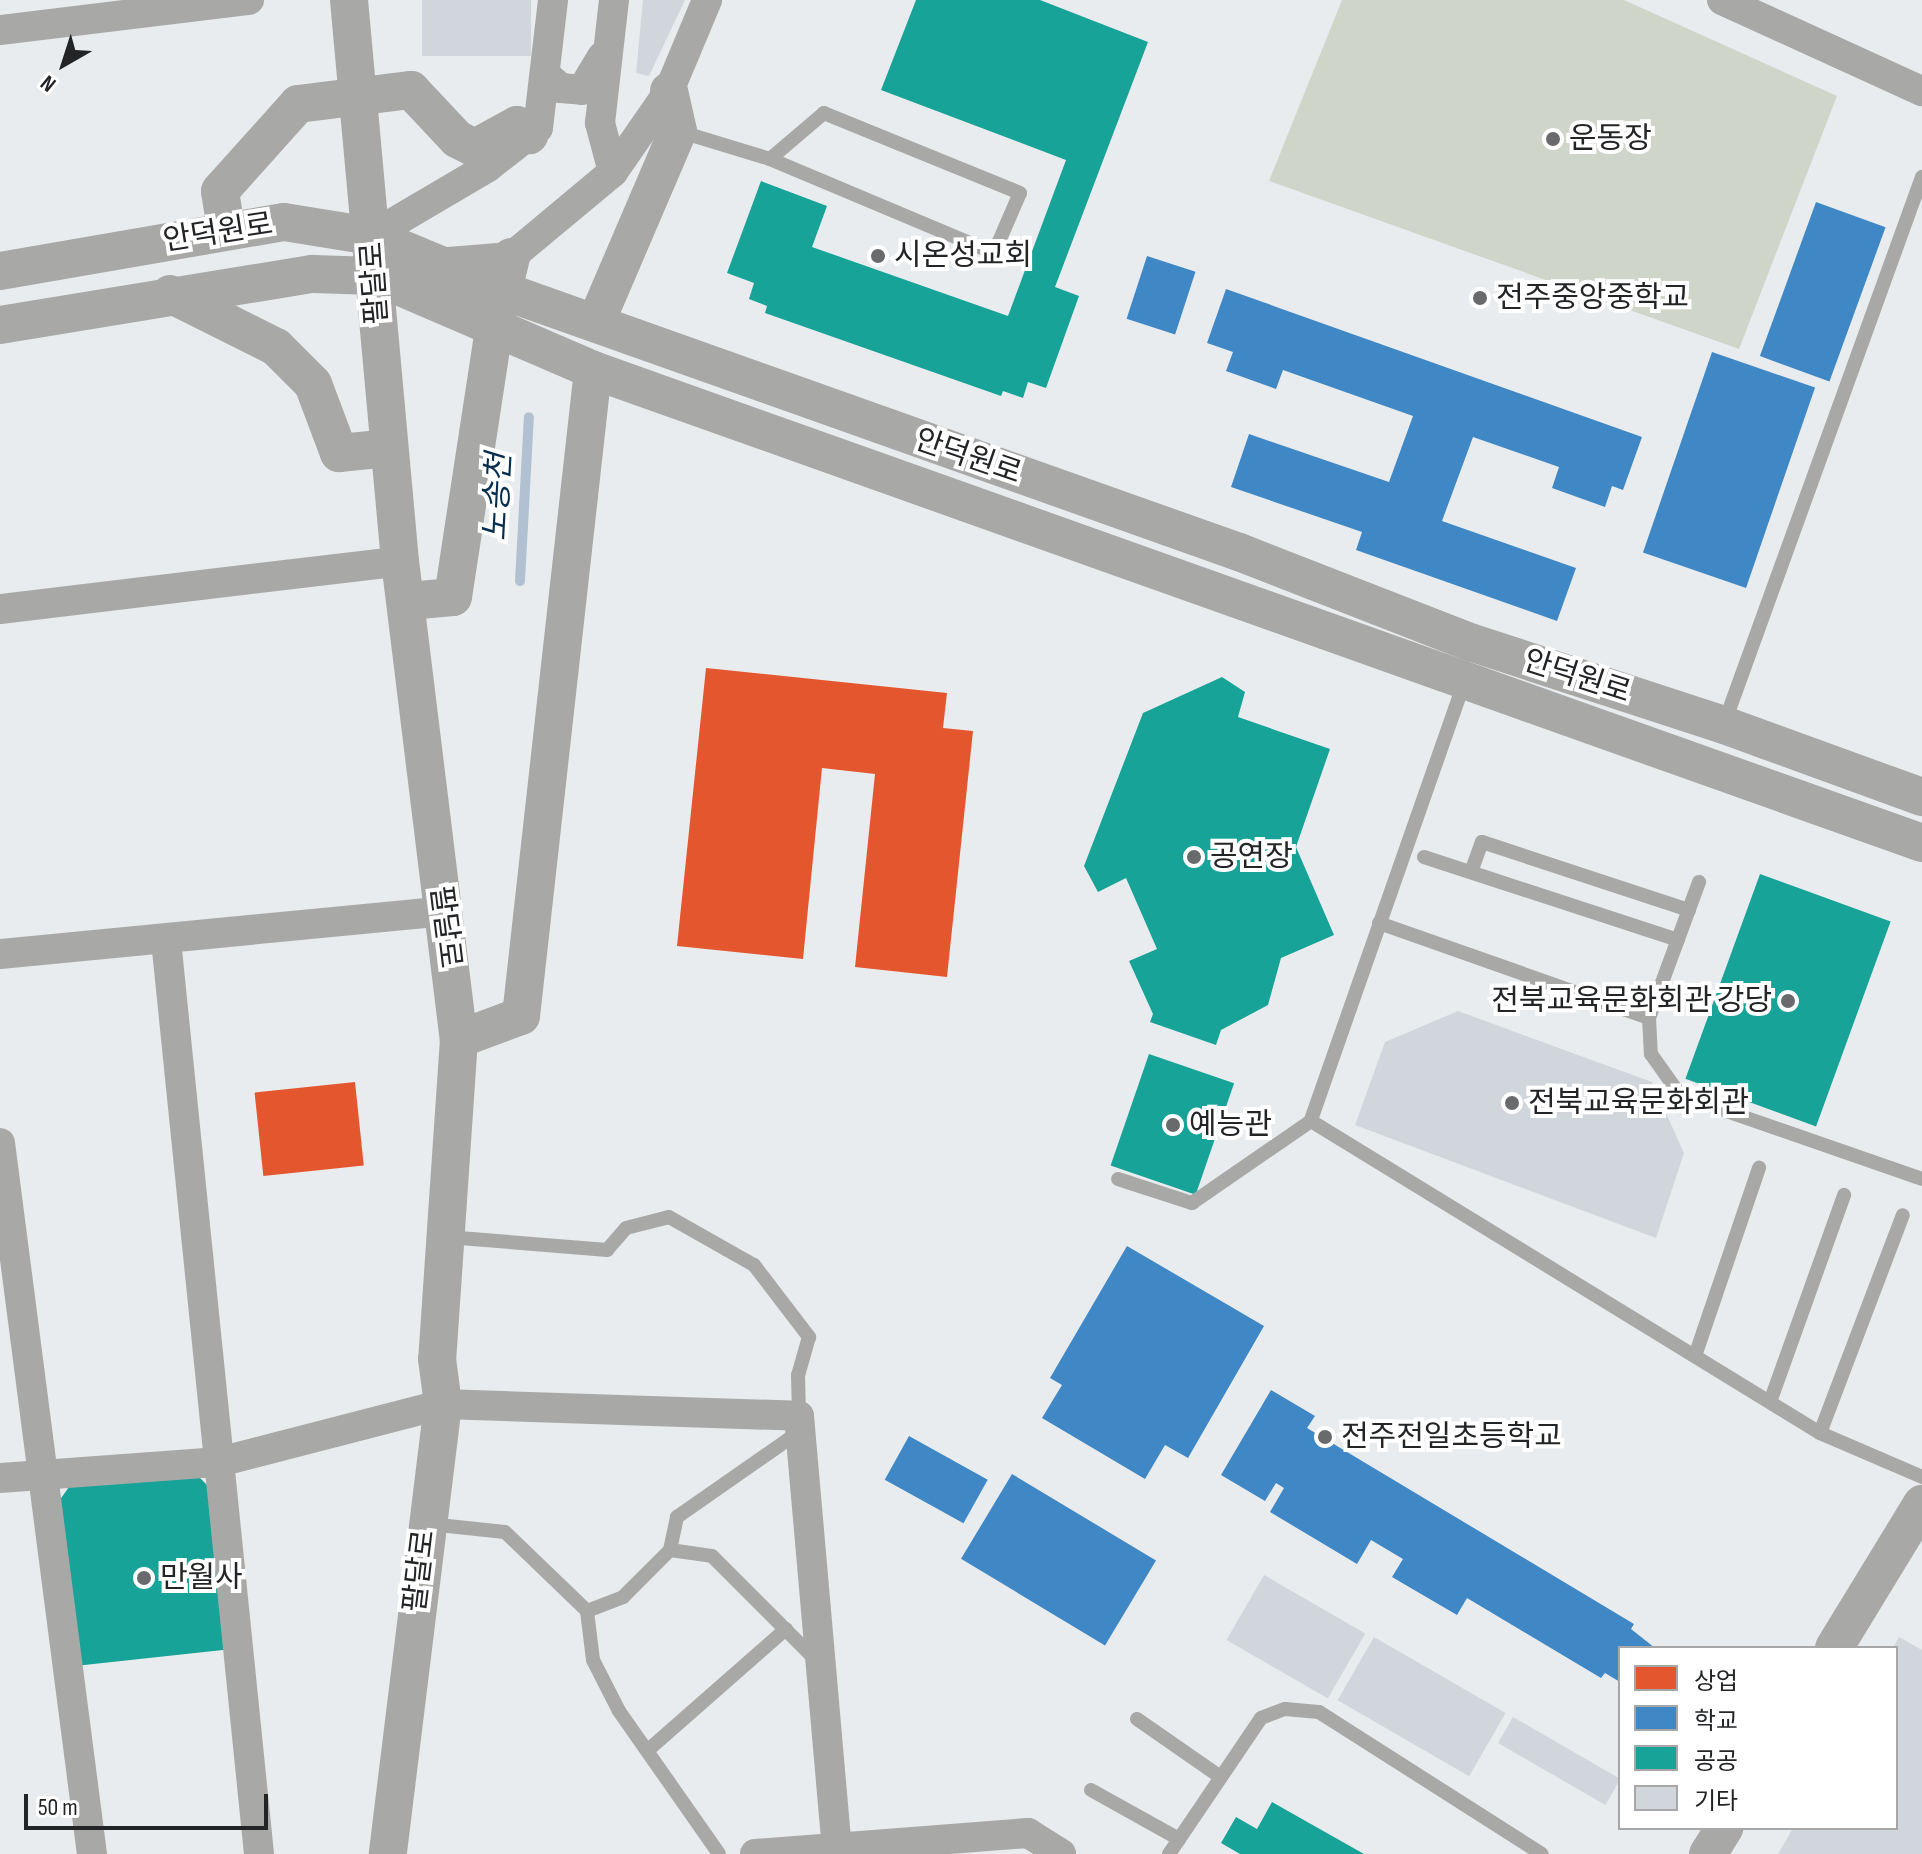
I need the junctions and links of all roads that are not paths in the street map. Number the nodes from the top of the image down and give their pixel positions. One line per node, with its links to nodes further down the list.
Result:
1 (249, 0): 8 (street)
2 (349, 0): 13 (street, 팔달로)
3 (553, 0): 10 (street)
4 (614, 0): 9 (street)
5 (707, 0): 11 (street)
6 (1722, 0): 7 (street)
7 (1752, 7): 12 (street)
8 (0, 30)
9 (609, 44): 10 (street); 17 (street)
10 (547, 76): 15 (street)
11 (669, 91): 14 (street); 17 (street)
12 (1922, 91)
13 (358, 95): 15 (street); 19 (street); 20 (street, 팔달로)
14 (678, 131): 16 (lane); 26 (street)
15 (529, 135): 20 (street)
16 (770, 159): 16 (lane)
17 (613, 172): 23 (street)
18 (1922, 177): 36 (lane)
19 (226, 229): 20 (street, 안덕원로); 22 (street, 안덕원로)
20 (371, 236): 21 (street, 안덕원로); 24 (street, 팔달로)
21 (434, 263): 23 (street, 안덕원로); 24 (street)
22 (0, 271)
23 (506, 273): 26 (street, 안덕원로); 28 (street)
24 (375, 276): 25 (street); 28 (street, 안덕원로); 30 (street, 팔달로)
25 (170, 294): 27 (street); 30 (street)
26 (596, 322): 34 (street, 안덕원로)
27 (0, 325)
28 (494, 328): 29 (street, 안덕원로); 32 (street)
29 (593, 370): 35 (street, 안덕원로); 49 (street)
30 (389, 448): 31 (street, 팔달로)
31 (400, 561): 32 (street, 팔달로); 33 (street)
32 (408, 601): 43 (street, 팔달로)
33 (0, 609)
34 (1473, 643): 35 (lane); 36 (street, 안덕원로)
35 (1463, 684): 38 (street, 안덕원로); 44 (lane)
36 (1724, 725): 37 (street, 안덕원로)
37 (1922, 797)
38 (1922, 843)
39 (1424, 857): 40 (lane)
40 (1471, 872): 42 (lane); 46 (lane)
41 (1699, 882): 42 (lane)
42 (1689, 910): 46 (lane)
43 (443, 911): 45 (street); 49 (street, 팔달로)
44 (1379, 923): 48 (lane); 50 (lane)
45 (166, 940): 47 (street); 63 (street)
46 (1678, 940): 48 (lane)
47 (0, 954)
48 (1649, 1018): 54 (lane)
49 (459, 1039): 57 (street, 팔달로)
50 (1311, 1121): 53 (lane); 58 (lane)
51 (0, 1143): 64 (street)
52 (1759, 1168): 58 (lane)
53 (1118, 1179)
54 (1922, 1179)
55 (1844, 1195): 59 (lane)
56 (1903, 1215): 62 (lane)
57 (446, 1236): 60 (street, 팔달로); 61 (lane)
58 (1695, 1356): 59 (lane)
59 (1770, 1402): 62 (lane)
60 (443, 1404): 61 (street); 63 (street); 68 (street, 팔달로)
61 (800, 1424): 69 (lane); 73 (street)
62 (1820, 1433): 65 (lane)
63 (219, 1462): 64 (street); 82 (street)
64 (43, 1476): 66 (street); 81 (street)
65 (1922, 1477)
66 (0, 1478)
67 (1922, 1504): 72 (street)
68 (425, 1524): 70 (lane); 83 (street, 팔달로)
69 (670, 1550): 70 (lane); 71 (lane)
70 (587, 1611): 75 (lane)
71 (786, 1629): 73 (lane); 75 (lane)
72 (1835, 1646)
73 (820, 1663): 80 (street)
74 (1137, 1719): 76 (lane)
75 (647, 1751): 84 (lane)
76 (1219, 1776): 79 (lane); 88 (lane)
77 (1091, 1790): 79 (lane)
78 (1723, 1830): 89 (street)
79 (1179, 1839): 87 (lane)
80 (836, 1851): 85 (street); 86 (street)
81 (92, 1854)
82 (259, 1854)
83 (388, 1854)
84 (719, 1854)
85 (755, 1854)
86 (1061, 1854)
87 (1169, 1854)
88 (1542, 1854)
89 (1708, 1854)

